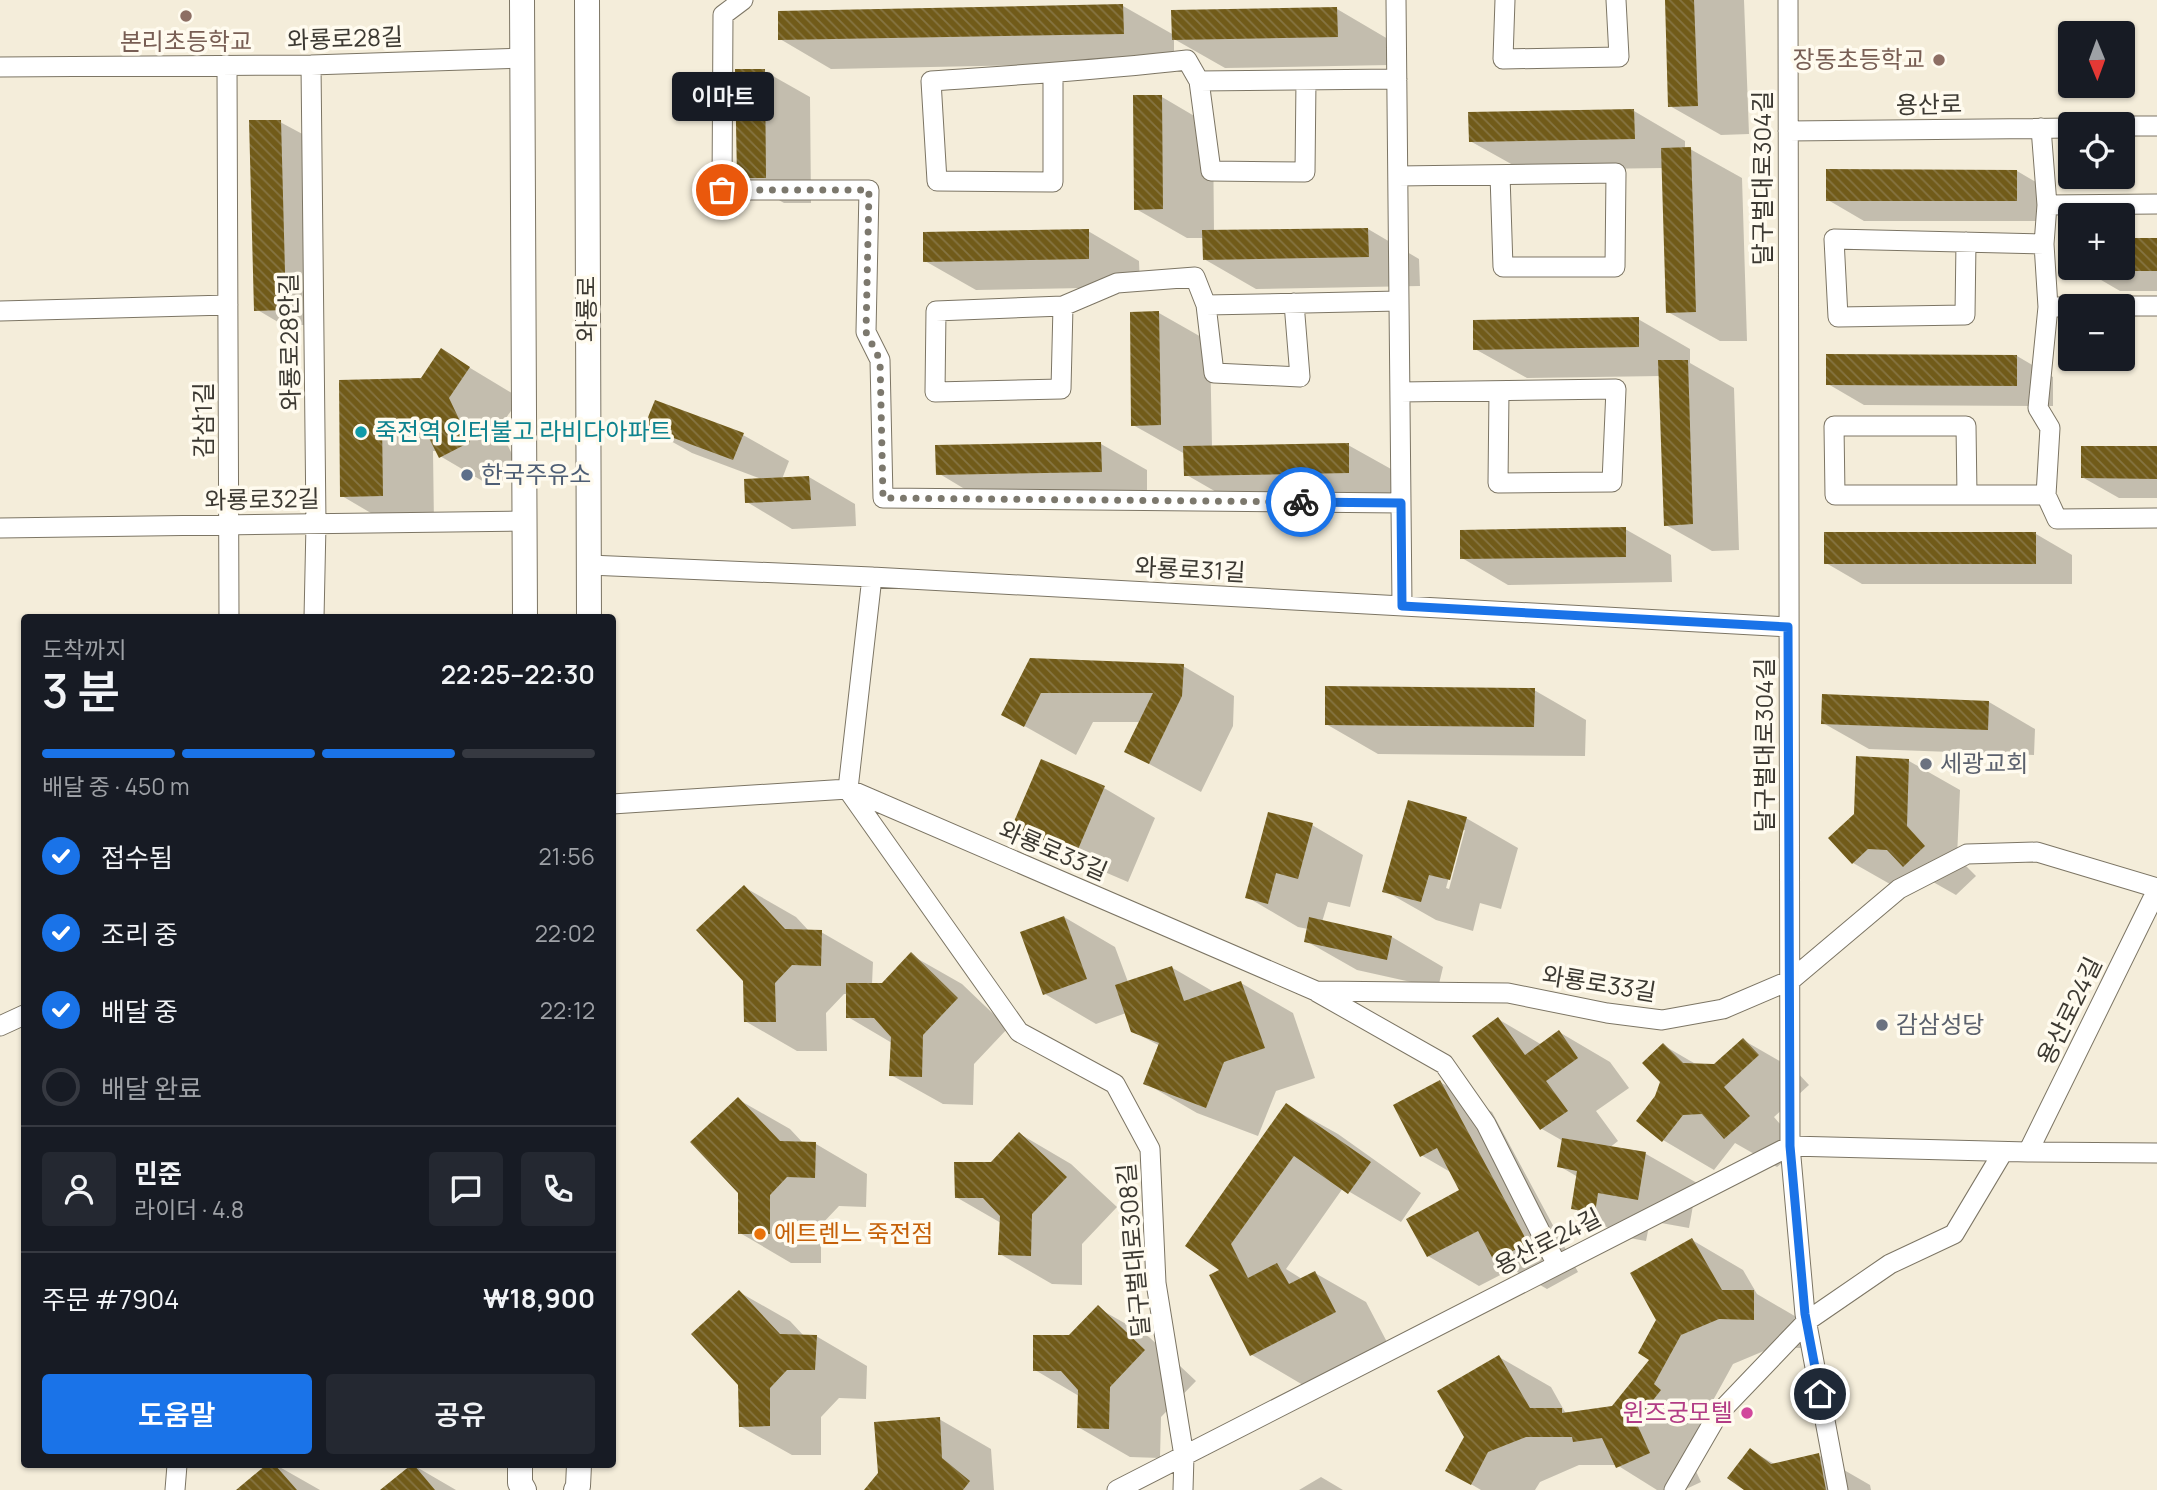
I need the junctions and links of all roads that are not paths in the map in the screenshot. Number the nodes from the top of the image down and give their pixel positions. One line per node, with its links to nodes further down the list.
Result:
1 (522, 0): 8 (main road)
2 (587, 0): 47 (main road, 와룡로)
3 (743, 0): 41 (street)
4 (1396, 0): 13 (street)
5 (1505, 0): 6 (street)
6 (1616, 0)
7 (1788, 0): 20 (street, 달구벌대로304길)
8 (522, 58): 10 (street, 와룡로28길); 43 (main road)
9 (227, 65): 10 (street, 와룡로28길); 11 (street, 와룡로28길); 29 (street, 감삼1길)
10 (311, 65): 44 (street, 와룡로28안길)
11 (0, 67)
12 (1053, 73): 12 (street); 15 (street)
13 (1397, 79): 14 (street); 22 (street)
14 (1306, 80): 15 (street); 15 (street)
15 (1199, 81)
16 (2157, 125): 17 (street)
17 (2135, 126)
18 (2041, 128): 19 (street, 용산로); 20 (street, 용산로); 24 (street)
19 (2058, 128)
20 (1788, 131): 54 (street, 달구벌대로304길)
21 (1500, 175): 21 (street); 22 (street)
22 (1398, 176): 27 (street)
23 (2157, 204): 24 (street)
24 (2047, 205): 26 (street)
25 (1966, 242): 25 (street); 26 (street)
26 (2045, 244): 34 (street)
27 (1399, 302): 28 (street); 38 (street)
28 (1294, 303): 30 (street); 30 (street)
29 (228, 305): 36 (street); 45 (street, 감삼1길)
30 (1206, 305): 31 (street)
31 (1063, 306): 31 (street)
32 (2135, 306): 33 (street)
33 (2157, 306)
34 (2048, 307): 35 (street); 40 (street)
35 (2058, 307)
36 (0, 311)
37 (1499, 391): 37 (street); 38 (street)
38 (1400, 392): 41 (street)
39 (1967, 495): 39 (street); 40 (street)
40 (2046, 495): 42 (street)
41 (1401, 503): 49 (street)
42 (2157, 518)
43 (526, 521): 44 (street, 와룡로32길); 52 (main road)
44 (316, 524): 45 (street, 와룡로32길); 51 (street, 와룡로28안길)
45 (228, 525): 46 (street, 와룡로32길); 50 (street, 감삼1길)
46 (0, 528)
47 (589, 565): 48 (street, 와룡로31길); 53 (main road, 와룡로)
48 (872, 577): 49 (street, 와룡로31길); 55 (street)
49 (1402, 606): 54 (street, 와룡로31길)
50 (229, 614)
51 (314, 614)
52 (525, 614)
53 (589, 614)
54 (1788, 627): 58 (street, 달구벌대로304길)
55 (848, 789): 56 (street, 와룡로33길); 59 (street, 와룡로33길); 68 (street, 달구벌대로308길)
56 (616, 804)
57 (2157, 889): 58 (street, 와룡로33길); 64 (street, 용산로24길)
58 (1791, 980): 59 (street, 와룡로33길); 62 (street, 달구벌대로304길)
59 (1316, 991): 66 (street, 와룡로33길)
60 (21, 1016): 61 (street)
61 (0, 1026)
62 (1790, 1146): 63 (street, 용산로24길); 66 (street, 용산로24길); 67 (street, 달구벌대로304길)
63 (2003, 1152): 64 (street, 용산로24길); 67 (street)
64 (2028, 1152): 65 (street, 용산로24길)
65 (2157, 1153)
66 (1557, 1265): 68 (street, 용산로24길)
67 (1807, 1321): 77 (street); 78 (street, 달구벌대로304길)
68 (1184, 1456): 75 (street, 용산로24길); 76 (street, 달구벌대로308길)
69 (177, 1468): 72 (street)
70 (520, 1468): 73 (main road)
71 (579, 1468): 74 (main road)
72 (175, 1490)
73 (524, 1490)
74 (576, 1490)
75 (1117, 1490)
76 (1184, 1490)
77 (1674, 1490)
78 (1838, 1490)

